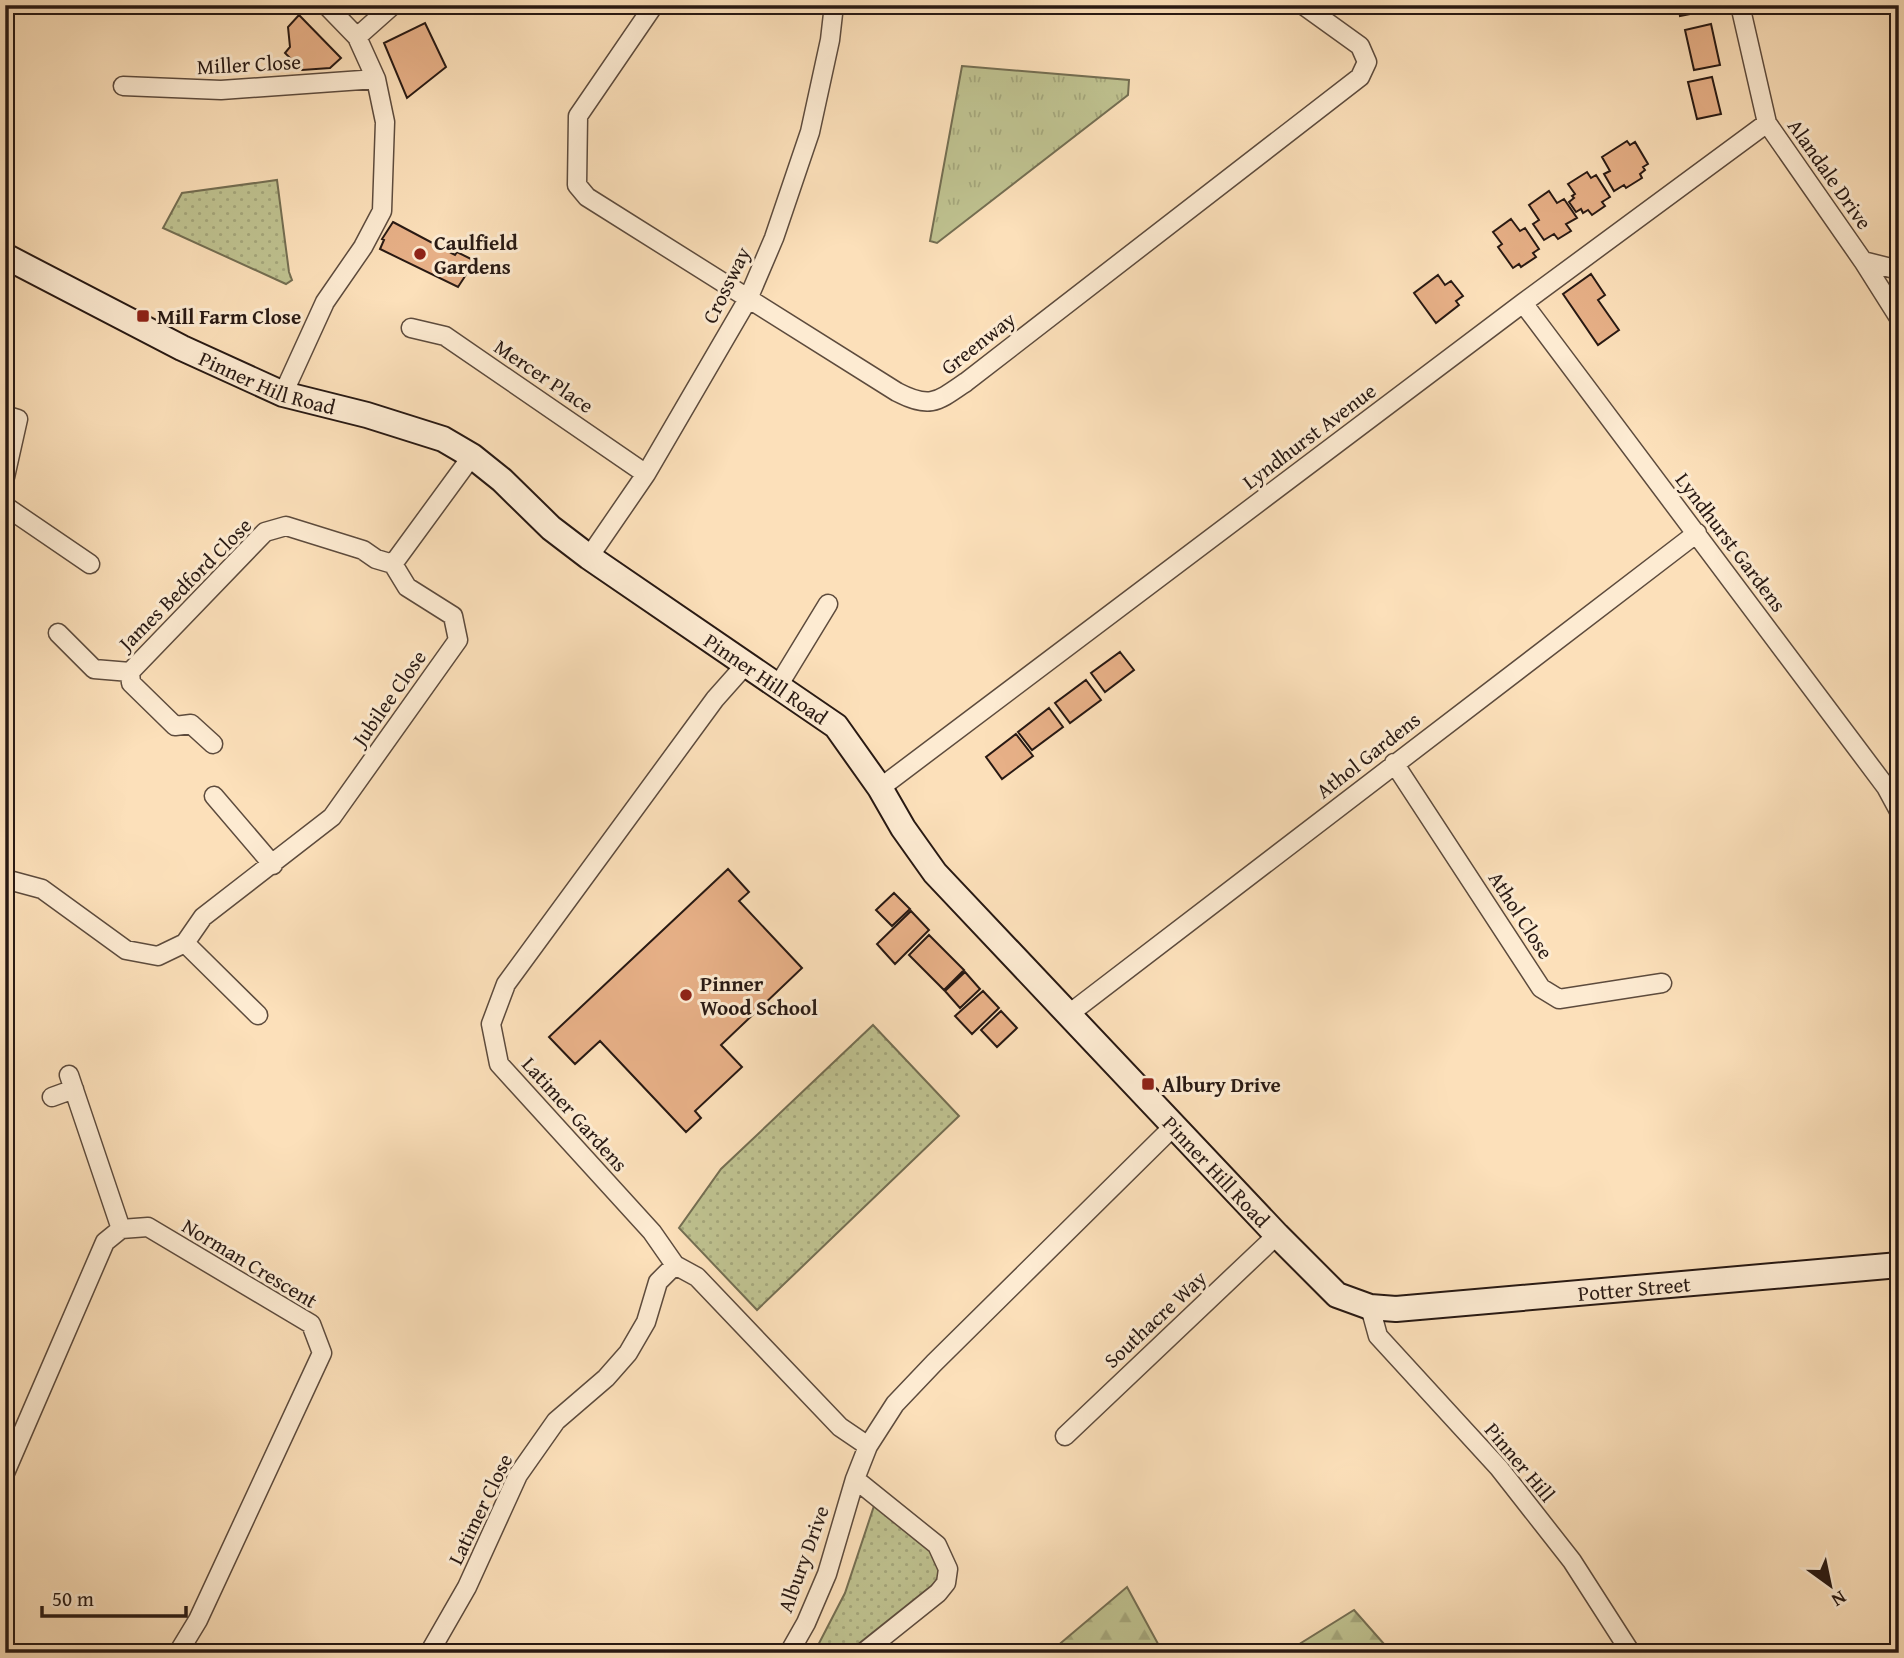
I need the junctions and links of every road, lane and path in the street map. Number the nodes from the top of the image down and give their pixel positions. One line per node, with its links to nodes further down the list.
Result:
1 (326, 5): 7 (street)
2 (393, 5): 7 (street)
3 (654, 5): 14 (street, Greenway)
4 (834, 5): 14 (street, Crossway)
5 (1303, 5): 14 (street, Greenway)
6 (1740, 5): 10 (street, Alandale Drive)
7 (357, 37): 8 (street)
8 (376, 79): 9 (street, Miller Close); 18 (street)
9 (123, 86)
10 (1767, 123): 12 (street, Alandale Drive); 15 (street, Lyndhurst Avenue)
11 (5, 256): 18 (street, Pinner Hill Road)
12 (1863, 261): 13 (street); 16 (street, Alandale Drive)
13 (1899, 270)
14 (748, 299): 21 (street, Crossway)
15 (1523, 303): 24 (street, Lyndhurst Gardens); 35 (street, Lyndhurst Avenue)
16 (1899, 318)
17 (411, 328): 21 (street, Mercer Place)
18 (283, 394): 20 (street, Pinner Hill Road)
19 (11, 417): 22 (street)
20 (471, 456): 25 (street, Pinner Hill Road); 27 (street)
21 (646, 474): 25 (street, Crossway)
22 (5, 477)
23 (5, 506): 26 (street)
24 (1697, 533): 34 (street, Athol Gardens); 37 (street, Lyndhurst Gardens)
25 (589, 556): 30 (street, Pinner Hill Road)
26 (90, 564)
27 (394, 564): 31 (street, James Bedford Close); 38 (street, Jubilee Close)
28 (828, 604): 32 (street)
29 (58, 633): 31 (street, James Bedford Close)
30 (747, 663): 32 (street, Pinner Hill Road); 48 (street, Latimer Gardens)
31 (130, 672): 33 (street)
32 (778, 686): 35 (street, Pinner Hill Road)
33 (213, 744)
34 (1394, 763): 41 (street, Athol Close); 42 (street, Athol Gardens)
35 (880, 788): 42 (street, Pinner Hill Road)
36 (214, 796): 38 (street)
37 (1899, 811)
38 (273, 865): 40 (street, Jubilee Close)
39 (5, 879): 40 (street)
40 (185, 943): 43 (street)
41 (1662, 984)
42 (1069, 1014): 45 (street, Pinner Hill Road)
43 (258, 1015)
44 (52, 1097): 46 (street)
45 (1175, 1125): 47 (street, Pinner Hill Road); 52 (street, Albury Drive)
46 (121, 1229): 53 (street); 56 (street, Norman Crescent)
47 (1277, 1236): 50 (street, Pinner Hill Road); 51 (street, Southacre Way)
48 (675, 1265): 52 (street, Latimer Gardens); 55 (street, Latimer Close)
49 (1899, 1265): 50 (street, Potter Street)
50 (1370, 1307): 59 (street, Pinner Hill)
51 (1065, 1436)
52 (869, 1446): 54 (street, Albury Drive)
53 (5, 1473)
54 (855, 1479): 57 (street, Albury Drive); 58 (street)
55 (432, 1648)
56 (178, 1653)
57 (789, 1653)
58 (863, 1653)
59 (1631, 1653)

